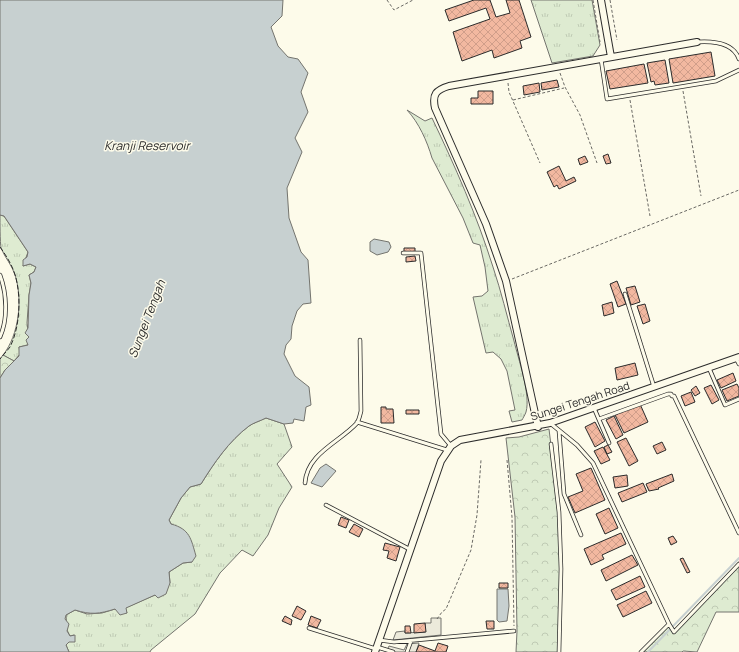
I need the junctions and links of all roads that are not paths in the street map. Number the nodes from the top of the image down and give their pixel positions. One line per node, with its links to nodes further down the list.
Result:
1 (601, 0): 3 (street)
2 (697, 42): 3 (street); 5 (lane)
3 (612, 57): 4 (street)
4 (601, 59): 6 (lane); 20 (street)
5 (739, 59)
6 (739, 70)
7 (403, 253): 24 (lane)
8 (0, 275): 10 (lane)
9 (625, 294): 14 (lane)
10 (0, 337)
11 (360, 340): 18 (lane)
12 (738, 360): 13 (street, Sungei Tengah Road)
13 (709, 368): 14 (street, Sungei Tengah Road); 15 (lane)
14 (654, 387): 16 (street, Sungei Tengah Road)
15 (739, 399)
16 (594, 408): 17 (lane); 19 (street, Sungei Tengah Road)
17 (598, 418): 22 (lane); 27 (lane)
18 (357, 422): 24 (lane); 25 (lane)
19 (550, 423): 20 (street, Sungei Tengah Road); 21 (lane)
20 (538, 426): 24 (street, Sungei Tengah Road)
21 (559, 431): 28 (lane); 31 (lane)
22 (609, 443)
23 (551, 444): 38 (lane)
24 (449, 448): 29 (street)
25 (305, 483)
26 (326, 505): 29 (lane)
27 (739, 533)
28 (581, 535)
29 (411, 550): 35 (street)
30 (739, 564): 31 (lane)
31 (669, 624): 39 (lane)
32 (309, 628): 35 (lane)
33 (514, 631): 34 (lane)
34 (411, 641): 35 (lane); 37 (lane)
35 (377, 647): 36 (lane)
36 (393, 652)
37 (407, 652)
38 (559, 652)
39 (641, 652)

